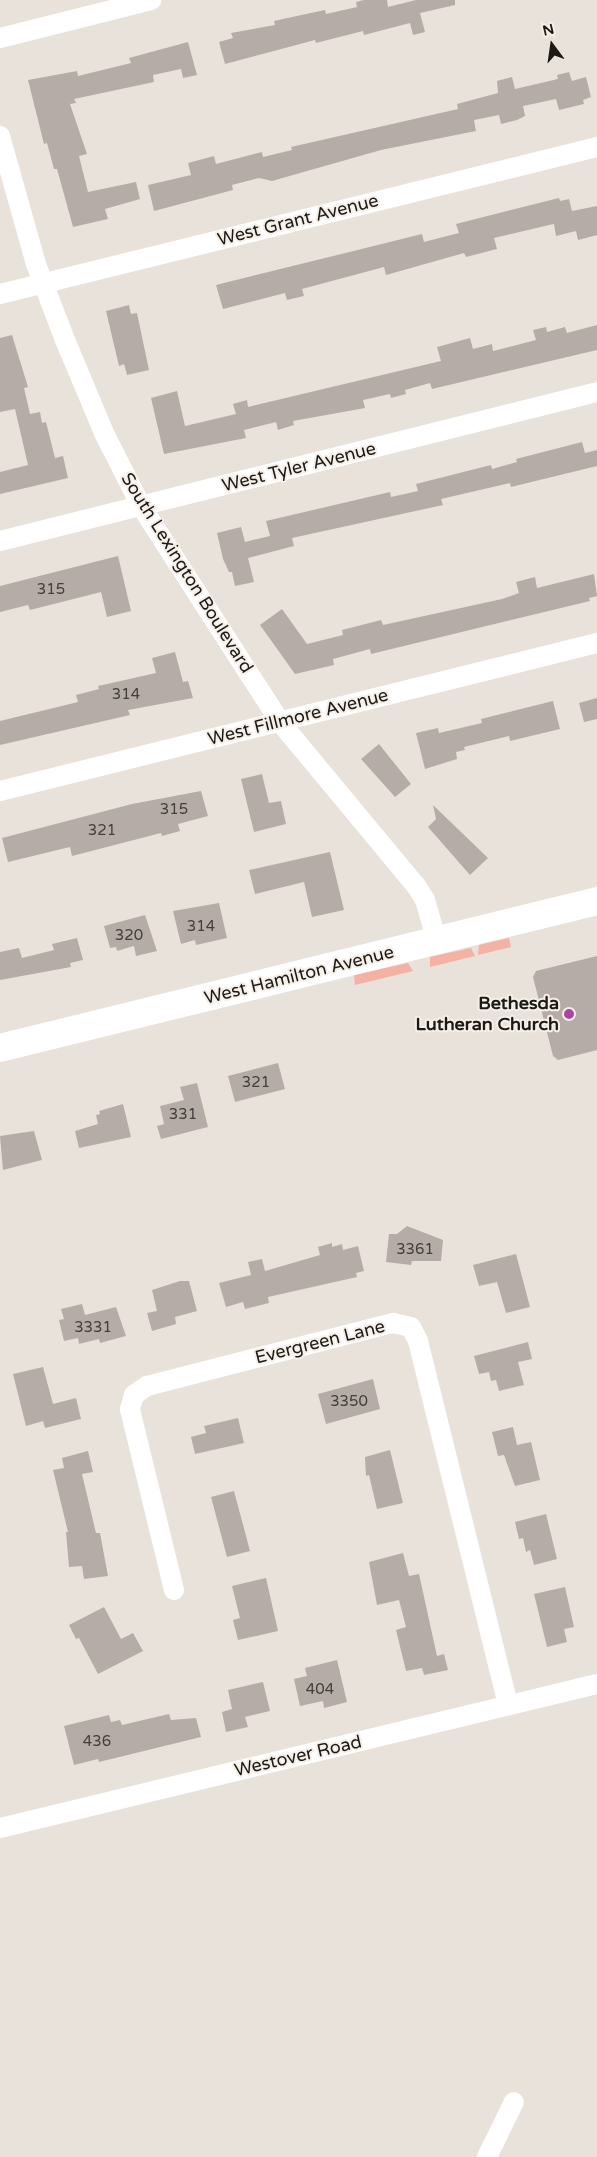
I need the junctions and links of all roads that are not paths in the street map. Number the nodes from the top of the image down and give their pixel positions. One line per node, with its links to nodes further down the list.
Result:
1 (151, 0): 2 (street)
2 (0, 38)
3 (0, 136): 5 (street, South Lexington Boulevard)
4 (597, 147): 5 (street, West Grant Avenue)
5 (43, 283): 6 (street, West Grant Avenue); 8 (street, South Lexington Boulevard)
6 (0, 294)
7 (597, 392): 8 (street, West Tyler Avenue)
8 (141, 506): 9 (street, West Tyler Avenue); 11 (street, South Lexington Boulevard)
9 (0, 541)
10 (597, 643): 11 (street, West Fillmore Avenue)
11 (280, 722): 12 (street, West Fillmore Avenue); 14 (street, South Lexington Boulevard)
12 (0, 791)
13 (597, 901): 14 (street, West Hamilton Avenue)
14 (438, 940): 15 (street, West Hamilton Avenue)
15 (0, 1048)
16 (174, 1590): 18 (street, Evergreen Lane)
17 (597, 1684): 18 (street, Westover Road)
18 (508, 1705): 19 (street, Westover Road)
19 (0, 1828)
20 (514, 2102): 21 (street)
21 (487, 2157)

